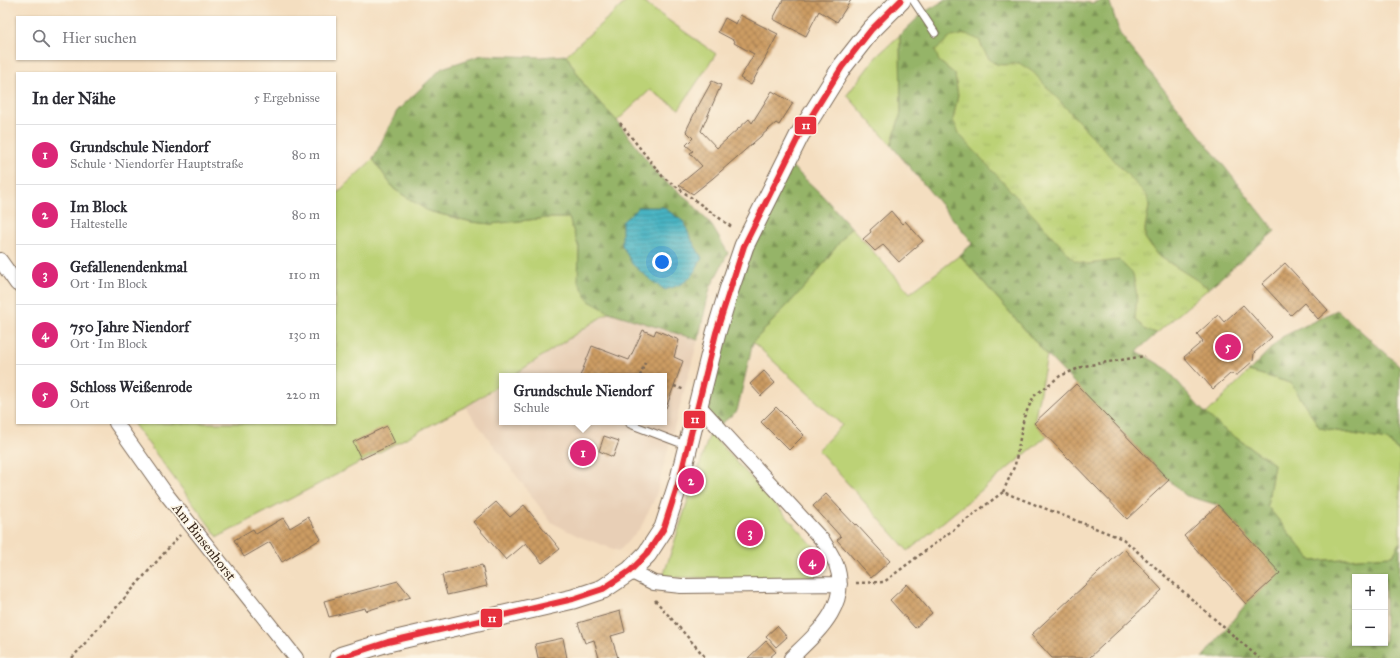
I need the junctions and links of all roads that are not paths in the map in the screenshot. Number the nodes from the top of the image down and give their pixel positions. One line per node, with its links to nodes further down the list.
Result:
1 (901, 0): 6 (main road)
2 (913, 0): 3 (lane)
3 (935, 33)
4 (0, 260): 5 (street)
5 (16, 283)
6 (698, 405): 9 (main road); 11 (street)
7 (117, 424): 12 (street, Am Binsenhorst)
8 (633, 425): 9 (lane)
9 (688, 446): 10 (main road)
10 (630, 571): 11 (street); 13 (main road)
11 (840, 584): 14 (street)
12 (296, 658)
13 (339, 658)
14 (791, 658)

